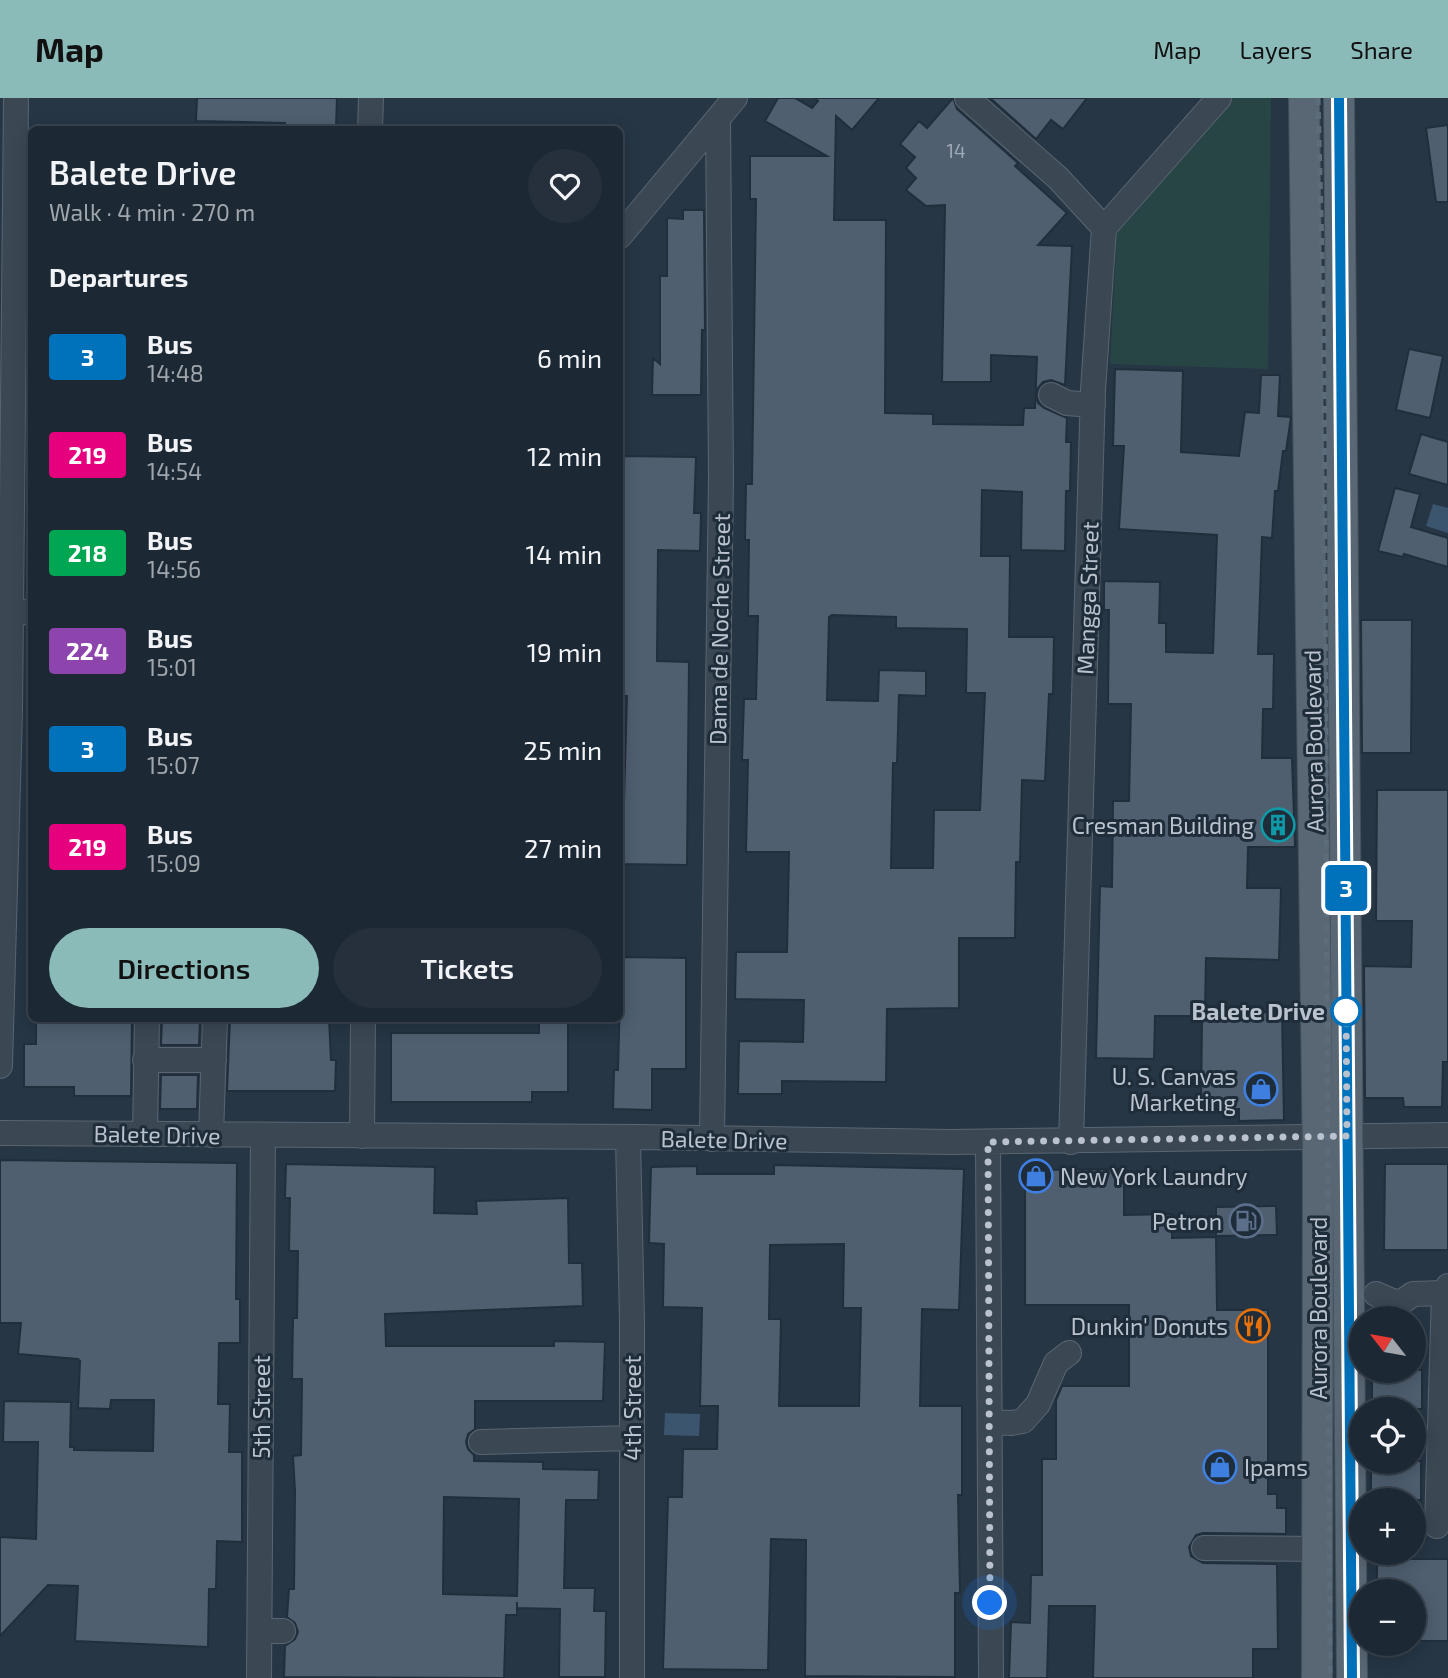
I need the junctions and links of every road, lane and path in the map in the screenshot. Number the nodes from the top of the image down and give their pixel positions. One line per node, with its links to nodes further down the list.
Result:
1 (16, 98): 14 (street)
2 (371, 98): 9 (street)
3 (735, 98): 8 (street)
4 (967, 98): 10 (street)
5 (1219, 98): 10 (street)
6 (1304, 98): 31 (main road, Aurora Boulevard)
7 (1339, 98): 32 (main road, Aurora Boulevard)
8 (718, 119): 11 (street); 34 (street, Dama de Noche Street)
9 (370, 126)
10 (1104, 228): 13 (street, Mangga Street)
11 (623, 232)
12 (1060, 392): 13 (street)
13 (1093, 397): 36 (street, Mangga Street)
14 (14, 507): 15 (street)
15 (21, 611): 16 (street)
16 (5, 710): 17 (street)
17 (20, 772): 18 (street)
18 (3, 855): 24 (street)
19 (147, 1022): 22 (street)
20 (215, 1022): 23 (street)
21 (363, 1022): 30 (street)
22 (145, 1060): 23 (street); 26 (street)
23 (214, 1060): 27 (street)
24 (0, 1066)
25 (0, 1133): 26 (street, Balete Drive)
26 (145, 1133): 27 (street, Balete Drive)
27 (211, 1135): 28 (street, Balete Drive)
28 (262, 1135): 30 (street, Balete Drive); 46 (street, 5th Street)
29 (1448, 1135): 32 (street, Balete Drive)
30 (362, 1136): 33 (street, Balete Drive)
31 (1317, 1136): 32 (street, Balete Drive); 36 (street, Balete Drive); 45 (main road, Aurora Boulevard)
32 (1347, 1136): 38 (main road, Aurora Boulevard)
33 (628, 1138): 34 (street, Balete Drive); 41 (street, 4th Street)
34 (712, 1139): 35 (street, Balete Drive)
35 (988, 1142): 36 (street, Balete Drive); 40 (street)
36 (1071, 1142)
37 (1446, 1289): 38 (street); 43 (street)
38 (1362, 1295): 50 (main road, Aurora Boulevard)
39 (1069, 1353): 40 (street)
40 (990, 1422): 48 (street)
41 (632, 1437): 42 (street); 47 (street, 4th Street)
42 (481, 1442)
43 (1437, 1526)
44 (1204, 1548): 45 (street)
45 (1318, 1549): 49 (main road, Aurora Boulevard)
46 (259, 1678)
47 (632, 1678)
48 (991, 1678)
49 (1317, 1678)
50 (1352, 1678)

